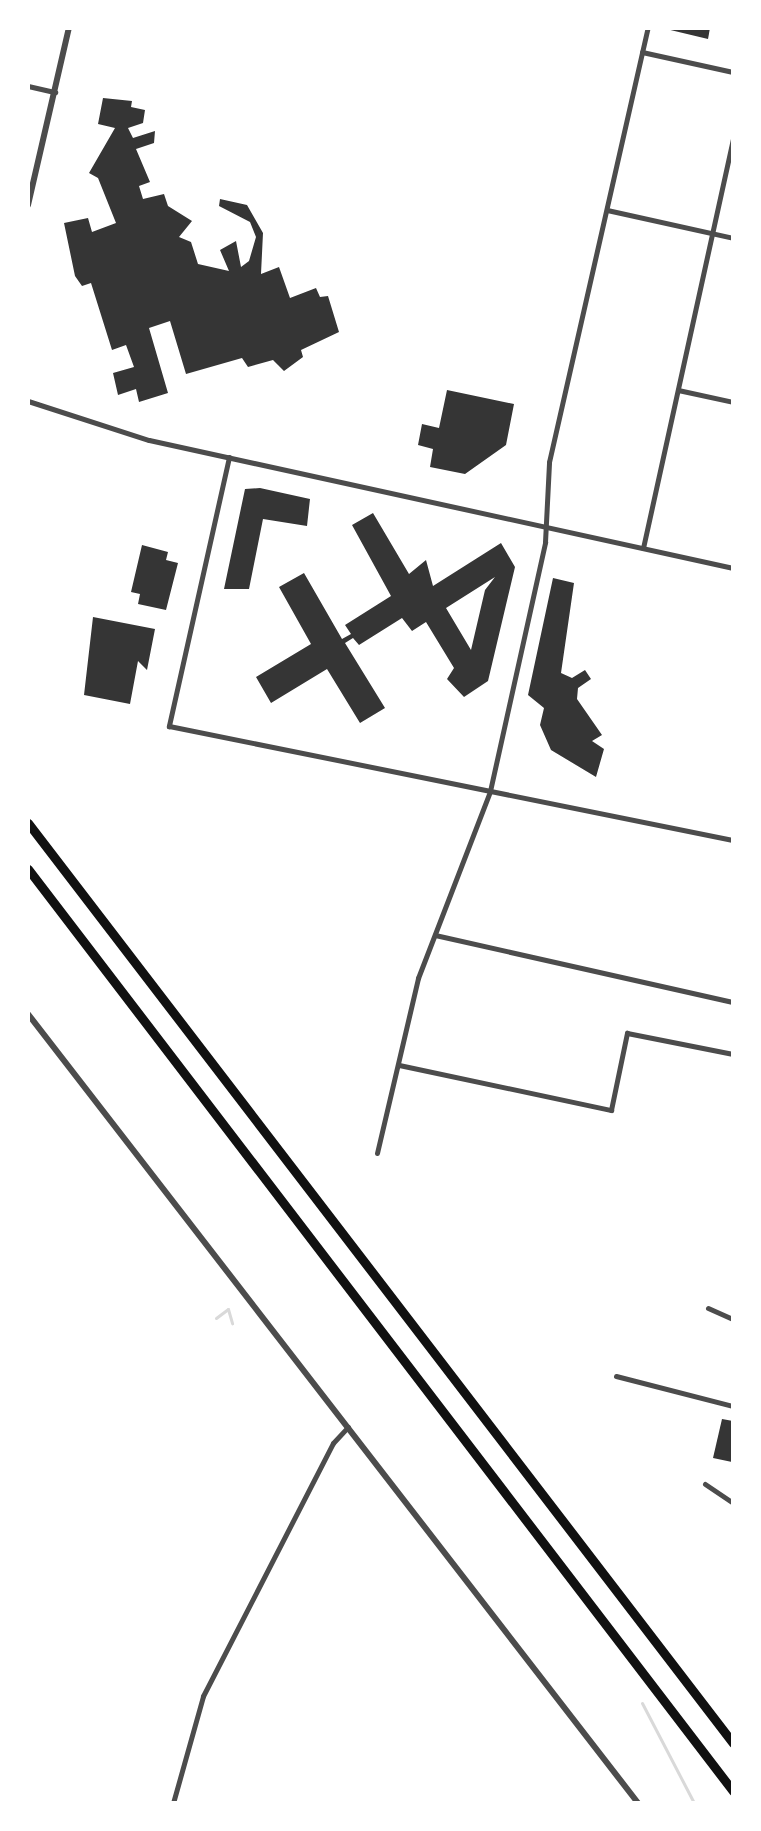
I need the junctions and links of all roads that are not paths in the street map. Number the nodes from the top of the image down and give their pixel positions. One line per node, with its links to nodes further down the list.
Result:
1 (69, 28): 6 (street)
2 (648, 28): 3 (street)
3 (642, 52): 4 (street); 9 (street)
4 (733, 72)
5 (28, 86): 6 (street)
6 (55, 92): 8 (street)
7 (733, 139): 10 (street)
8 (28, 205)
9 (607, 210): 10 (street); 16 (street)
10 (712, 233): 11 (street); 12 (street)
11 (733, 238)
12 (678, 390): 14 (street); 17 (street)
13 (28, 401): 15 (street)
14 (733, 402)
15 (229, 457): 16 (street); 19 (street)
16 (546, 526): 17 (street); 19 (street)
17 (643, 548): 18 (street)
18 (733, 568)
19 (490, 791): 21 (street); 23 (street)
20 (28, 823): 36 (highway)
21 (733, 840)
22 (28, 869): 37 (highway)
23 (435, 935): 24 (street); 27 (street)
24 (733, 1002)
25 (28, 1014): 33 (street)
26 (733, 1054): 27 (street)
27 (399, 1065): 28 (street)
28 (377, 1153)
29 (708, 1308): 30 (street)
30 (733, 1319)
31 (616, 1376): 32 (street)
32 (733, 1406)
33 (348, 1427): 38 (street); 39 (street)
34 (705, 1484): 35 (street)
35 (733, 1503)
36 (733, 1743)
37 (733, 1791)
38 (173, 1803)
39 (638, 1803)

